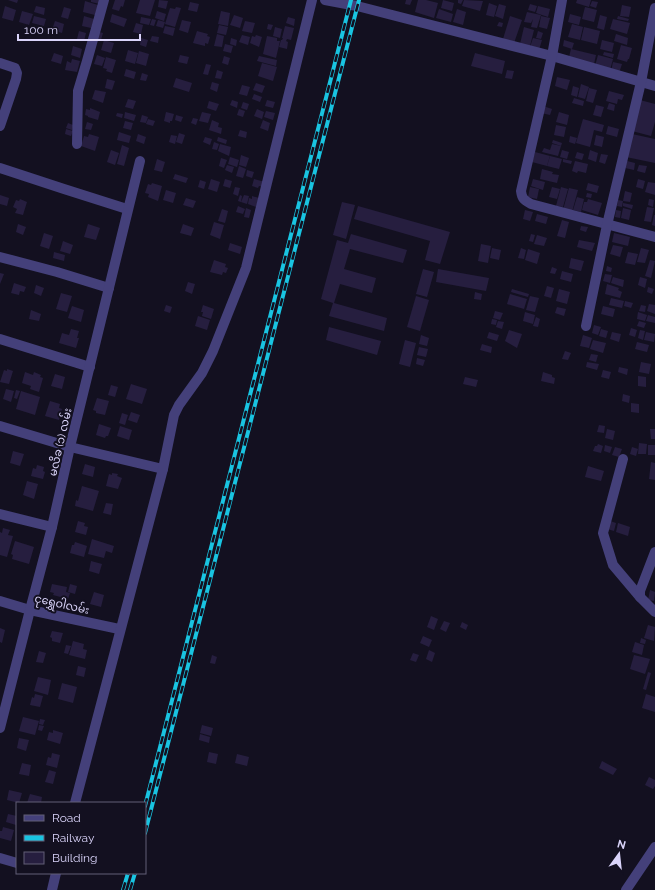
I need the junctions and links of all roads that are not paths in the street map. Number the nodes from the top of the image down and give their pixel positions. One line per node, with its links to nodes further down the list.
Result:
1 (104, 0): 11 (street)
2 (312, 0): 25 (street)
3 (328, 0): 6 (street)
4 (562, 0): 6 (street)
5 (655, 8): 8 (street)
6 (552, 56): 8 (street); 15 (street)
7 (0, 63): 10 (street)
8 (641, 82): 9 (street); 15 (street)
9 (655, 86)
10 (0, 126)
11 (77, 144)
12 (140, 161): 14 (street, မလိခ (၁) လမ်း)
13 (0, 168): 14 (street)
14 (127, 208): 18 (street, မလိခ (၁) လမ်း)
15 (607, 225): 16 (street); 19 (street)
16 (655, 237)
17 (0, 257): 18 (street)
18 (109, 288): 21 (street, မလိခ (၁) လမ်း)
19 (586, 326)
20 (0, 339): 21 (street)
21 (90, 367): 23 (street, မလိခ (၁) လမ်း)
22 (0, 426): 23 (street)
23 (70, 447): 25 (street); 27 (street, မလိခ (၁) လမ်း)
24 (623, 459): 29 (street)
25 (163, 468): 33 (street)
26 (0, 514): 27 (street)
27 (52, 527): 31 (street, မလိခ (၁) လမ်း)
28 (655, 552): 29 (street)
29 (640, 597): 32 (street)
30 (0, 601): 31 (street, ငုရွှေဝါလမ်း)
31 (30, 610): 33 (street, ငုရွှေဝါလမ်း); 34 (street, မလိခ (၁) လမ်း)
32 (655, 612)
33 (120, 629): 36 (street)
34 (5, 689): 35 (street, မလိခ (၁) လမ်း)
35 (0, 728)
36 (75, 802)
37 (655, 847): 42 (street)
38 (0, 858): 39 (street)
39 (16, 863)
40 (56, 874): 41 (street)
41 (52, 890)
42 (626, 890)

